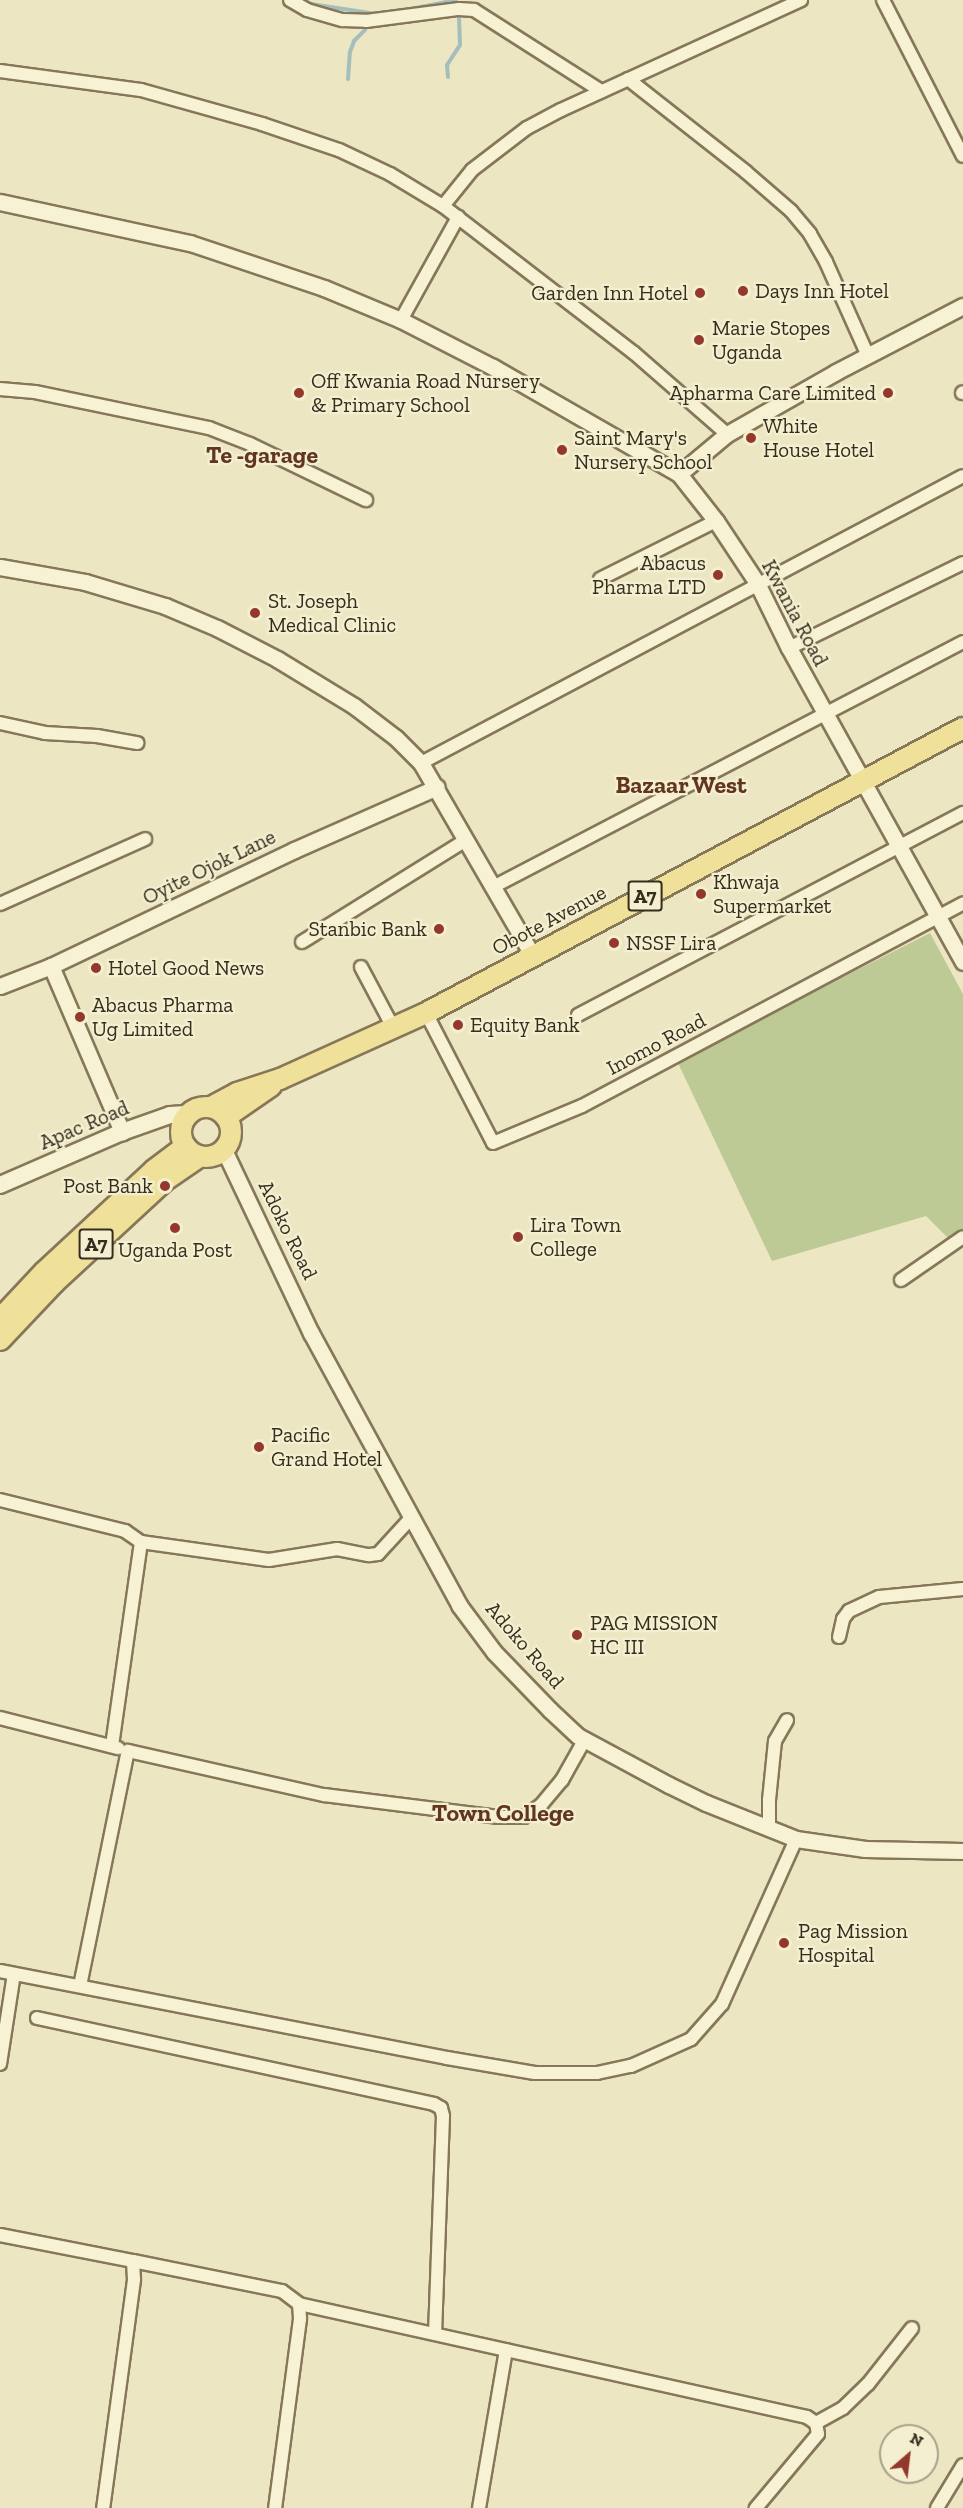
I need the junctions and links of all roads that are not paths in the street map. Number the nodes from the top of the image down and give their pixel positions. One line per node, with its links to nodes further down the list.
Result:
1 (290, 0): 6 (street)
2 (801, 0): 5 (street)
3 (883, 0): 7 (street)
4 (0, 70): 9 (street)
5 (628, 79): 6 (street); 13 (street)
6 (601, 91): 9 (street)
7 (963, 156)
8 (0, 202): 12 (street)
9 (443, 206): 10 (street)
10 (458, 217): 12 (street); 15 (street)
11 (963, 306): 13 (street)
12 (401, 320): 16 (street)
13 (868, 356): 15 (street)
14 (0, 389): 18 (street)
15 (727, 434): 16 (street)
16 (680, 474): 19 (street, Kwania Road)
17 (963, 476): 23 (street)
18 (366, 500)
19 (716, 521): 22 (street); 23 (street, Kwania Road)
20 (963, 563): 25 (street)
21 (0, 567): 30 (street)
22 (600, 579)
23 (757, 583): 25 (street, Kwania Road); 30 (street)
24 (963, 642): 26 (street)
25 (789, 648): 26 (street, Kwania Road)
26 (826, 714): 31 (street, Kwania Road); 37 (street)
27 (0, 723): 29 (street)
28 (963, 728): 31 (main road, Obote Avenue / A7)
29 (137, 743)
30 (421, 763): 32 (street)
31 (863, 779): 36 (street); 42 (main road, Obote Avenue / A7)
32 (437, 786): 35 (street); 44 (street, Oyite Ojok Lane)
33 (963, 813): 36 (street)
34 (144, 839): 39 (street)
35 (466, 840): 37 (street); 41 (street)
36 (900, 847): 40 (street); 48 (street)
37 (493, 887): 42 (street)
38 (963, 903): 40 (street, Inomo Road)
39 (0, 904)
40 (939, 917): 43 (street); 47 (street, Inomo Road)
41 (302, 942)
42 (533, 956): 47 (main road, Obote Avenue / A7)
43 (963, 962)
44 (51, 966): 46 (street, Oyite Ojok Lane); 52 (street)
45 (361, 967): 49 (street)
46 (0, 986)
47 (426, 1013): 49 (main road, Obote Avenue / A7)
48 (578, 1015)
49 (394, 1029): 50 (main road, Obote Avenue / A7)
50 (219, 1112): 51 (main road, A7); 53 (main road)
51 (187, 1114): 52 (main road, Apac Road); 54 (main road)
52 (122, 1132): 55 (main road, Apac Road)
53 (224, 1150): 54 (main road, A7); 61 (street, Adoko Road)
54 (192, 1152): 58 (main road, A7); 59 (main road, A7)
55 (0, 1185)
56 (963, 1237): 57 (street)
57 (901, 1280)
58 (0, 1319)
59 (0, 1340)
60 (0, 1500): 62 (street)
61 (411, 1518): 62 (street); 67 (street, Adoko Road)
62 (141, 1542): 68 (street)
63 (963, 1588): 64 (street)
64 (839, 1637)
65 (0, 1718): 68 (street)
66 (787, 1720): 70 (street)
67 (585, 1739): 69 (street); 70 (street, Adoko Road)
68 (112, 1746): 69 (street)
69 (128, 1751): 75 (street)
70 (769, 1829): 71 (street, Adoko Road)
71 (796, 1839): 72 (street, Adoko Road); 75 (street)
72 (963, 1851)
73 (0, 1971): 74 (street)
74 (14, 1974): 75 (street); 77 (street)
75 (80, 1986)
76 (37, 2018): 82 (street)
77 (0, 2064)
78 (0, 2235): 79 (street)
79 (133, 2261): 80 (street); 86 (street)
80 (299, 2304): 82 (street); 87 (street)
81 (912, 2328): 84 (street)
82 (435, 2334): 83 (street)
83 (506, 2350): 84 (street); 88 (street)
84 (816, 2423): 89 (street)
85 (963, 2465): 90 (street)
86 (103, 2508)
87 (275, 2508)
88 (479, 2508)
89 (756, 2508)
90 (937, 2508)

